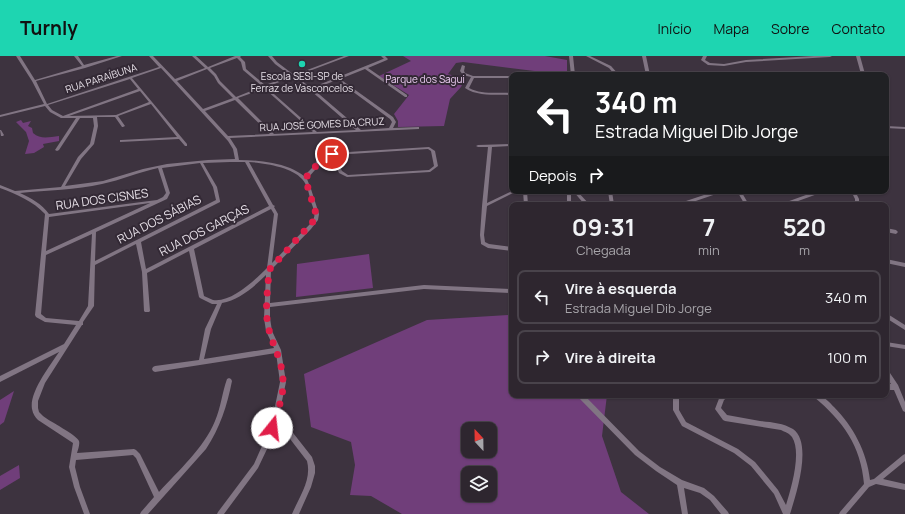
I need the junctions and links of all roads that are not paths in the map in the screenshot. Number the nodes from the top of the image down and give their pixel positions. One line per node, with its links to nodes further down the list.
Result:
1 (18, 56): 32 (street)
2 (76, 56): 18 (street)
3 (120, 56): 15 (street)
4 (151, 56): 19 (street)
5 (194, 56): 20 (street)
6 (238, 56): 20 (street); 33 (street)
7 (270, 56): 26 (street)
8 (344, 56): 26 (street)
9 (571, 56): 22 (street)
10 (588, 56): 23 (street)
11 (644, 56): 24 (street)
12 (705, 56): 13 (street)
13 (830, 56)
14 (858, 56): 25 (street)
15 (110, 57): 18 (street)
16 (384, 57): 21 (street)
17 (463, 66): 28 (street)
18 (84, 67): 32 (street)
19 (162, 67): 27 (street, RUA PARAÍBUNA); 31 (street)
20 (206, 68): 31 (street); 38 (street)
21 (366, 68): 30 (street); 37 (street)
22 (573, 72)
23 (614, 72)
24 (647, 72)
25 (862, 72)
26 (293, 76): 33 (street); 34 (street)
27 (130, 77): 35 (street); 40 (street, RUA PARAÍBUNA)
28 (472, 77): 29 (street); 36 (street)
29 (509, 77)
30 (338, 79): 34 (street); 49 (street)
31 (174, 81): 41 (street)
32 (34, 82): 40 (street)
33 (265, 87): 38 (street); 53 (street)
34 (311, 89): 52 (street)
35 (139, 90): 39 (street); 44 (street)
36 (509, 94)
37 (406, 96)
38 (235, 98): 41 (street); 54 (street)
39 (151, 103): 43 (street); 56 (street)
40 (46, 105): 42 (street, RUA PARAÍBUNA); 44 (street)
41 (202, 111): 55 (street)
42 (0, 116)
43 (116, 116): 45 (street); 47 (street)
44 (62, 117): 46 (street)
45 (95, 117): 46 (street); 70 (street)
46 (78, 118): 62 (street)
47 (123, 126)
48 (889, 127): 51 (street)
49 (391, 128): 50 (street, RUA JOSÉ GOMES DA CRUZ); 52 (street, RUA JOSÉ GOMES DA CRUZ)
50 (418, 128)
51 (905, 128)
52 (359, 130): 53 (street, RUA JOSÉ GOMES DA CRUZ)
53 (315, 132): 54 (street, RUA JOSÉ GOMES DA CRUZ)
54 (272, 134): 55 (street, RUA JOSÉ GOMES DA CRUZ)
55 (227, 137): 64 (street)
56 (180, 138): 57 (street); 58 (street)
57 (121, 141)
58 (186, 145)
59 (509, 145): 61 (street)
60 (478, 146): 61 (street)
61 (490, 146): 81 (street)
62 (56, 150)
63 (332, 154): 63 (street); 68 (street)
64 (237, 161): 65 (street); 66 (street)
65 (246, 161): 68 (street); 80 (street)
66 (201, 162): 67 (street); 86 (street, RUA DOS SÁBIAS)
67 (160, 167): 70 (street); 76 (street)
68 (305, 178): 90 (street)
69 (0, 186): 71 (street)
70 (62, 188): 71 (street)
71 (15, 192): 82 (street)
72 (509, 194): 81 (street)
73 (578, 194): 77 (street)
74 (711, 194): 78 (street)
75 (812, 194): 79 (street)
76 (161, 201): 82 (street, RUA DOS CISNES); 84 (street)
77 (585, 202)
78 (688, 202)
79 (791, 202)
80 (273, 206): 87 (street, RUA DOS GARÇAS); 89 (street)
81 (484, 206): 88 (street)
82 (47, 216): 91 (street)
83 (889, 231): 85 (street)
84 (94, 232): 91 (street); 93 (street)
85 (896, 232)
86 (138, 241): 93 (street, RUA DOS SÁBIAS); 96 (street)
87 (191, 248): 96 (street, RUA DOS GARÇAS); 98 (street)
88 (509, 249)
89 (271, 251): 90 (street); 95 (street)
90 (285, 253): 95 (street)
91 (44, 254): 102 (street)
92 (889, 261): 94 (street)
93 (93, 264): 102 (street)
94 (905, 264)
95 (269, 270): 98 (street); 99 (street)
96 (144, 272): 100 (street)
97 (509, 292): 99 (street)
98 (220, 302): 108 (street)
99 (266, 306): 107 (street)
100 (147, 311)
101 (889, 317): 103 (street)
102 (81, 323): 105 (street)
103 (905, 328)
104 (889, 344): 106 (street)
105 (67, 345): 111 (street); 121 (street)
106 (905, 347)
107 (278, 350): 108 (street); 120 (street)
108 (202, 362): 109 (street)
109 (155, 369)
110 (889, 376): 114 (street)
111 (0, 379)
112 (229, 381): 127 (street)
113 (889, 387): 114 (street)
114 (896, 387): 119 (street)
115 (583, 398): 124 (street)
116 (676, 398): 134 (street)
117 (722, 398): 134 (street)
118 (820, 398): 125 (street)
119 (905, 409)
120 (276, 416): 130 (street); 131 (street)
121 (74, 457): 127 (street); 128 (street)
122 (905, 457): 123 (street)
123 (876, 481): 125 (street); 126 (street)
124 (680, 483): 132 (street); 133 (street)
125 (867, 484): 135 (street)
126 (905, 487)
127 (158, 498): 129 (street)
128 (87, 514)
129 (143, 514)
130 (220, 514)
131 (294, 514)
132 (685, 514)
133 (726, 514)
134 (787, 514)
135 (842, 514)

